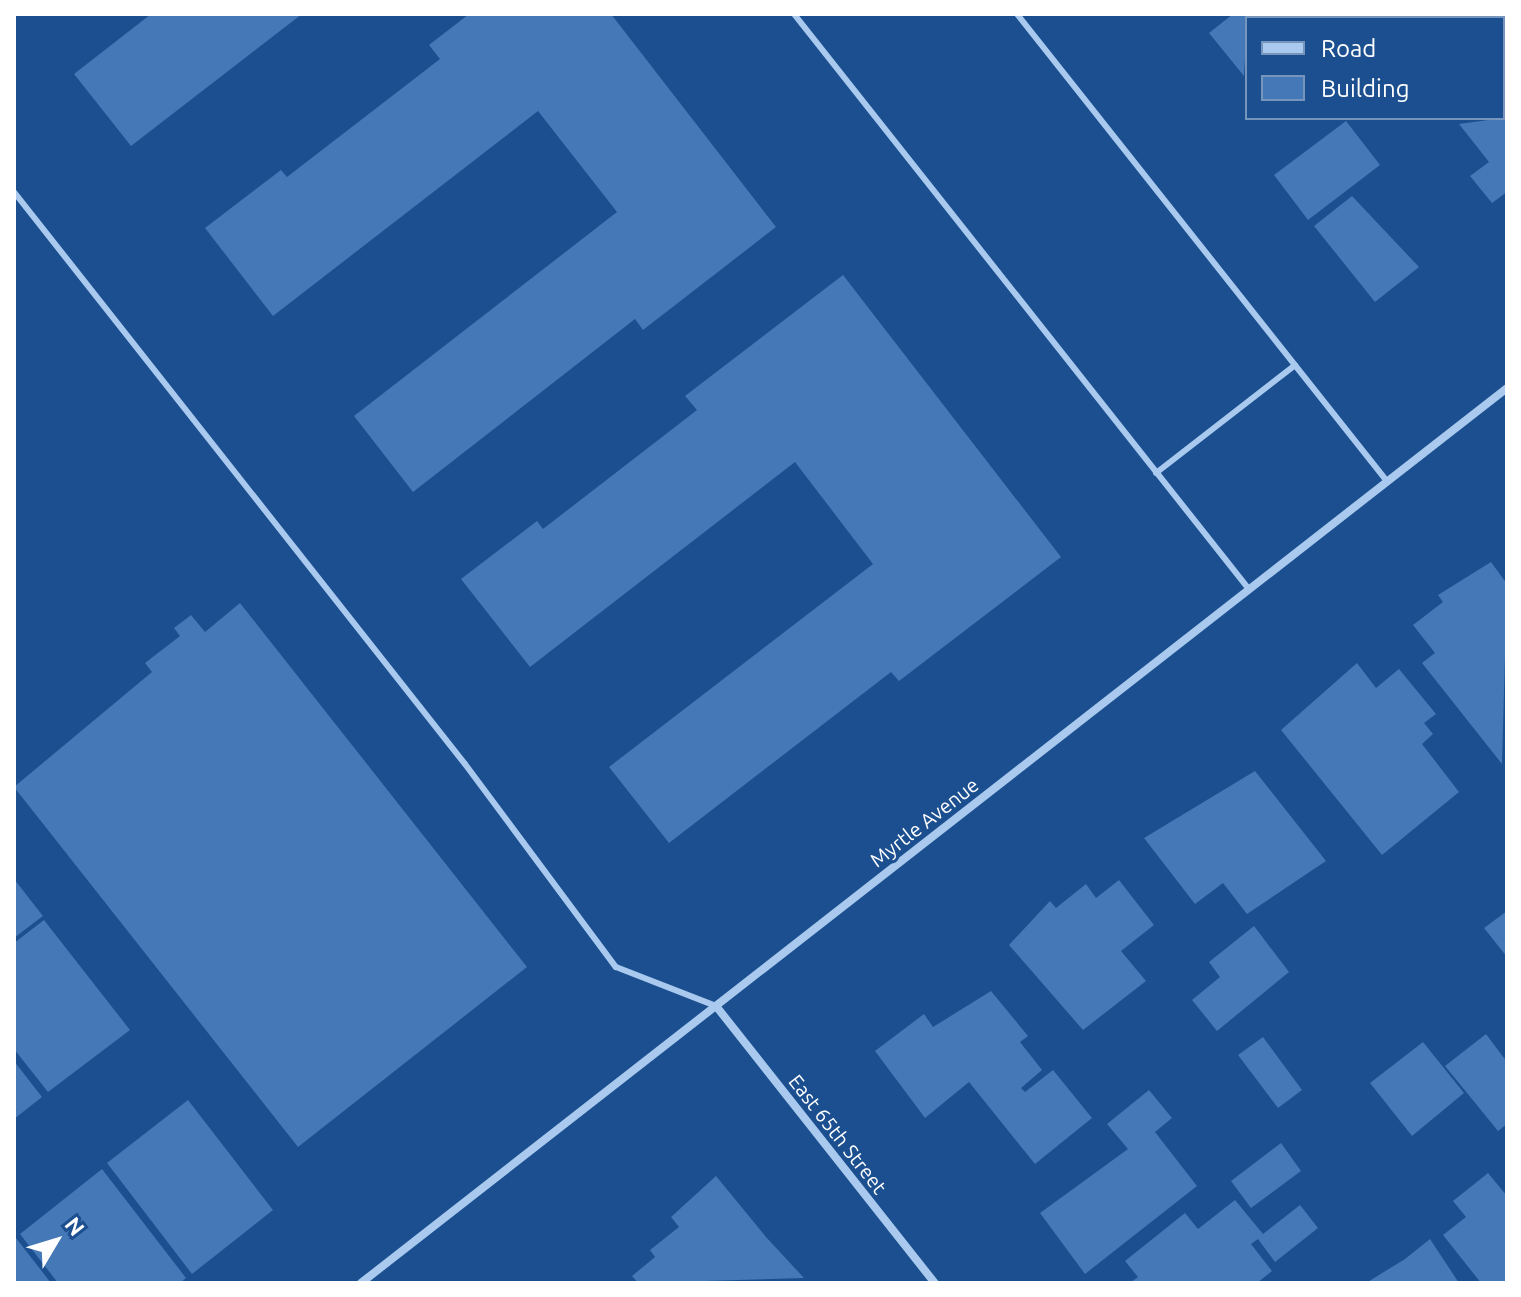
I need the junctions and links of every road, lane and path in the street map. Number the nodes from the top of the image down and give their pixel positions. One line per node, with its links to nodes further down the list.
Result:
1 (794, 14): 6 (lane)
2 (1017, 14): 4 (lane)
3 (14, 192): 9 (lane)
4 (1295, 365): 6 (lane); 7 (lane)
5 (1507, 388): 7 (street, Myrtle Avenue)
6 (1156, 473): 8 (lane)
7 (1386, 480): 8 (street, Myrtle Avenue)
8 (1248, 588): 9 (street, Myrtle Avenue)
9 (716, 1006): 10 (street, Myrtle Avenue); 11 (street, East 65th Street)
10 (361, 1283)
11 (935, 1283)

